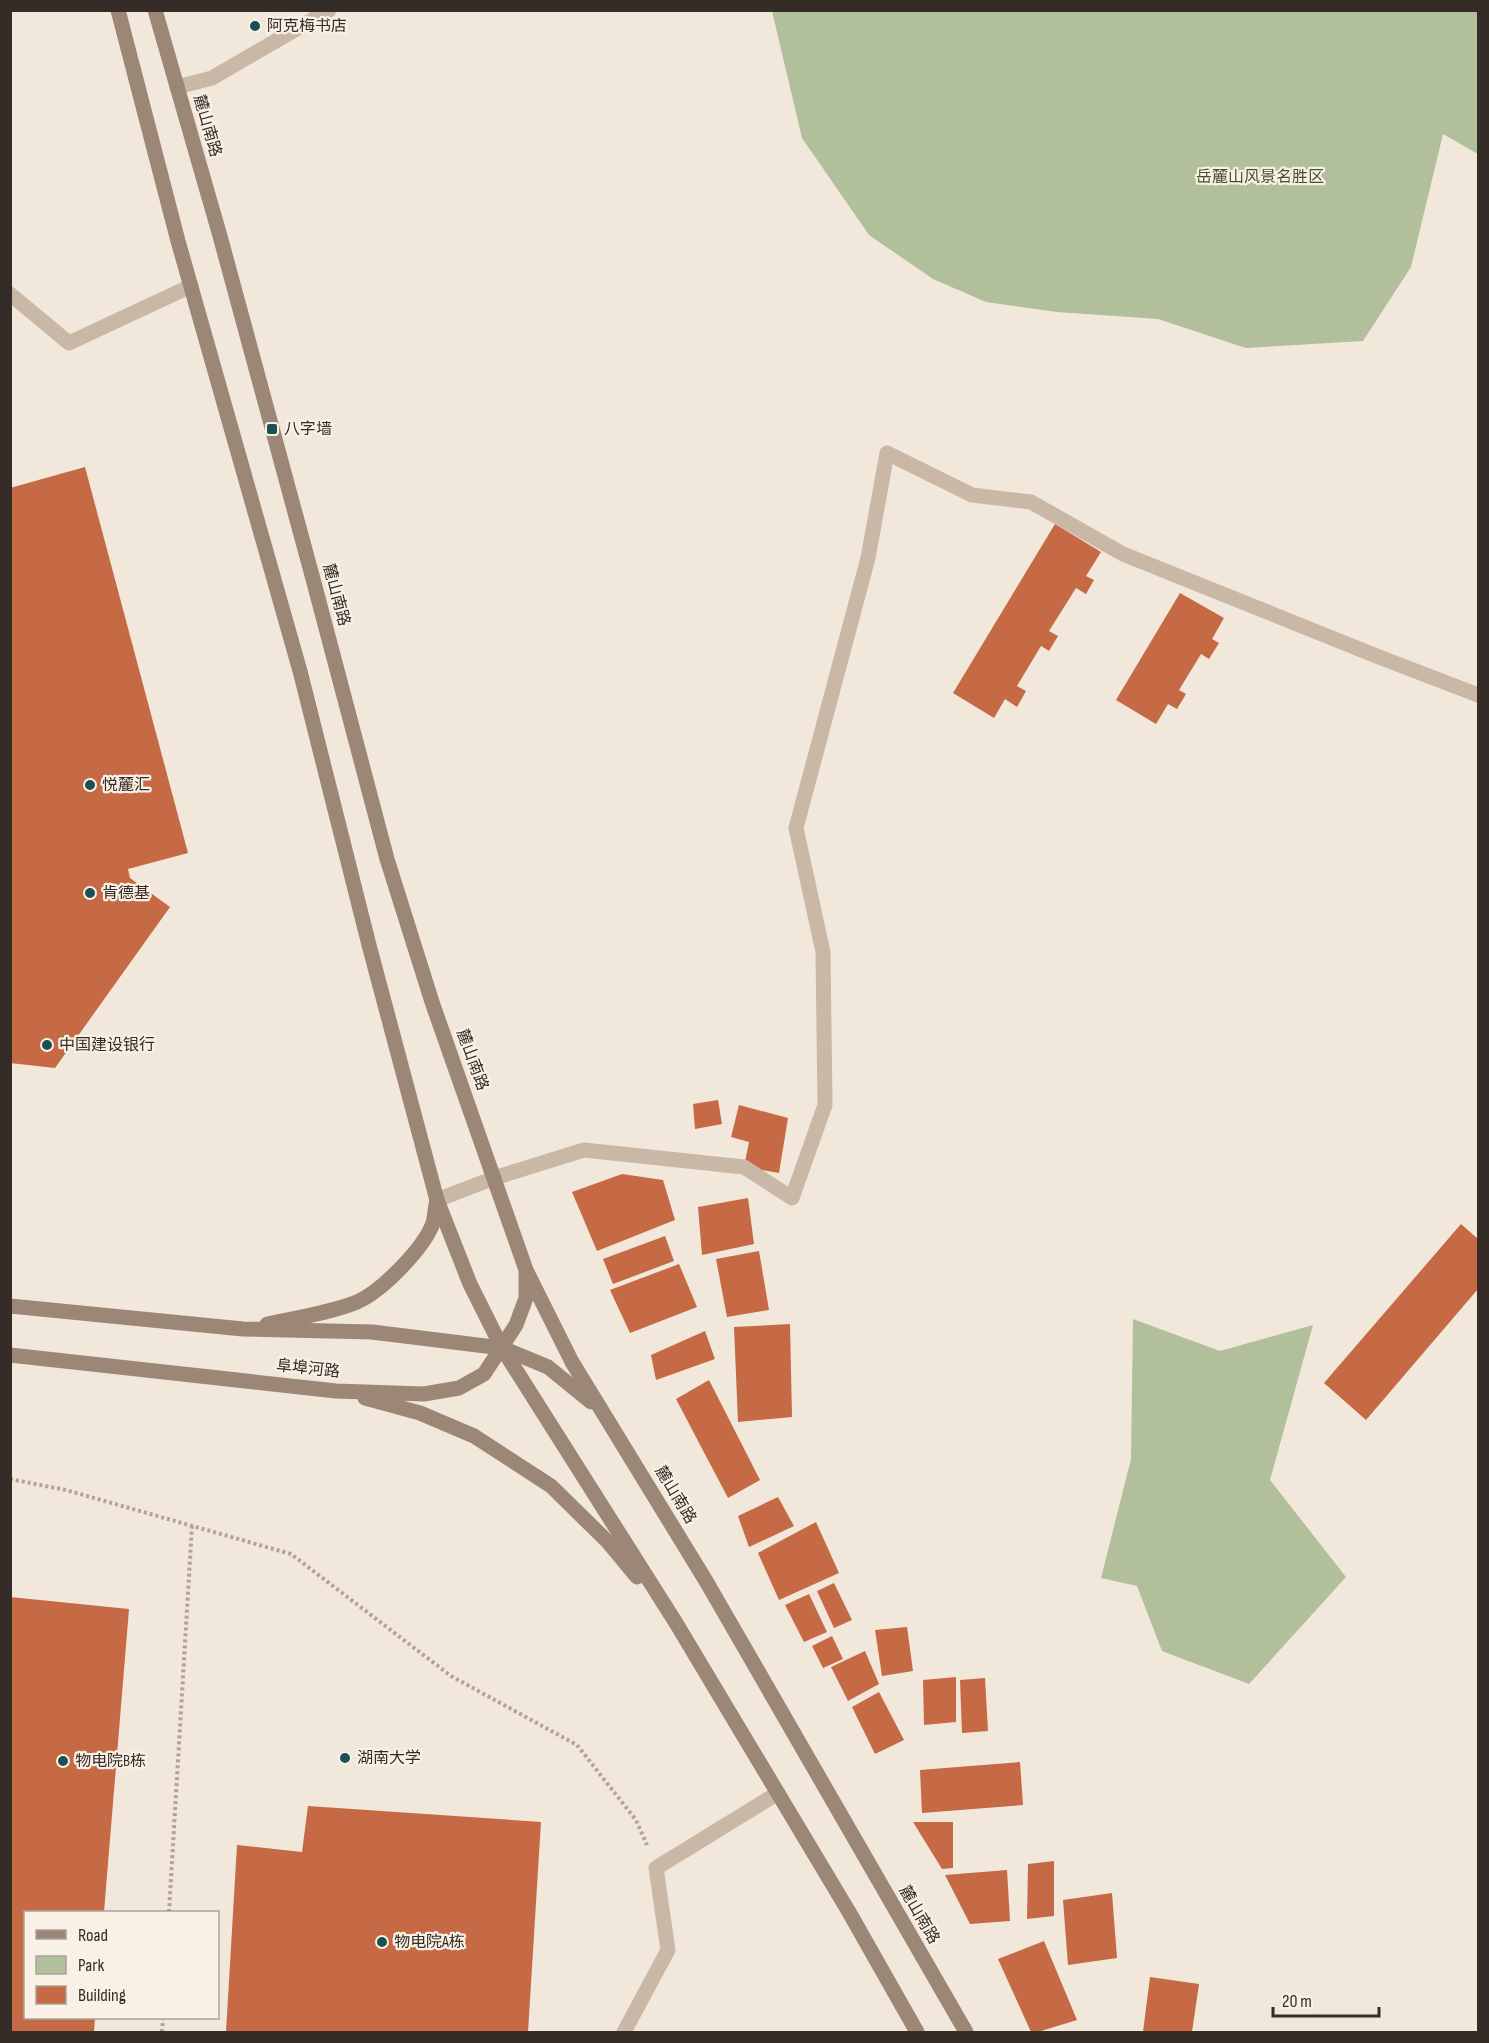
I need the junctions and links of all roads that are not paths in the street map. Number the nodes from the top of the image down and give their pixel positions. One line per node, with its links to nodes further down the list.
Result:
1 (118, 10): 5 (main road)
2 (155, 10): 4 (main road, 麓山南路)
3 (329, 10): 4 (street)
4 (177, 87): 8 (main road, 麓山南路)
5 (191, 286): 6 (street); 9 (main road)
6 (10, 294)
7 (1479, 694): 8 (street)
8 (494, 1178): 9 (street); 10 (main road, 麓山南路)
9 (437, 1200): 12 (main road); 13 (main road)
10 (526, 1270): 13 (main road, 阜埠河路); 16 (main road, 麓山南路)
11 (10, 1306): 12 (main road)
12 (243, 1329): 13 (main road)
13 (502, 1348): 15 (main road, 阜埠河路); 16 (main road); 17 (main road)
14 (10, 1355): 15 (main road, 阜埠河路)
15 (336, 1391): 17 (main road)
16 (601, 1409): 21 (main road, 麓山南路)
17 (676, 1623): 18 (main road)
18 (778, 1793): 19 (street); 20 (main road)
19 (624, 2032)
20 (917, 2032)
21 (966, 2032)

